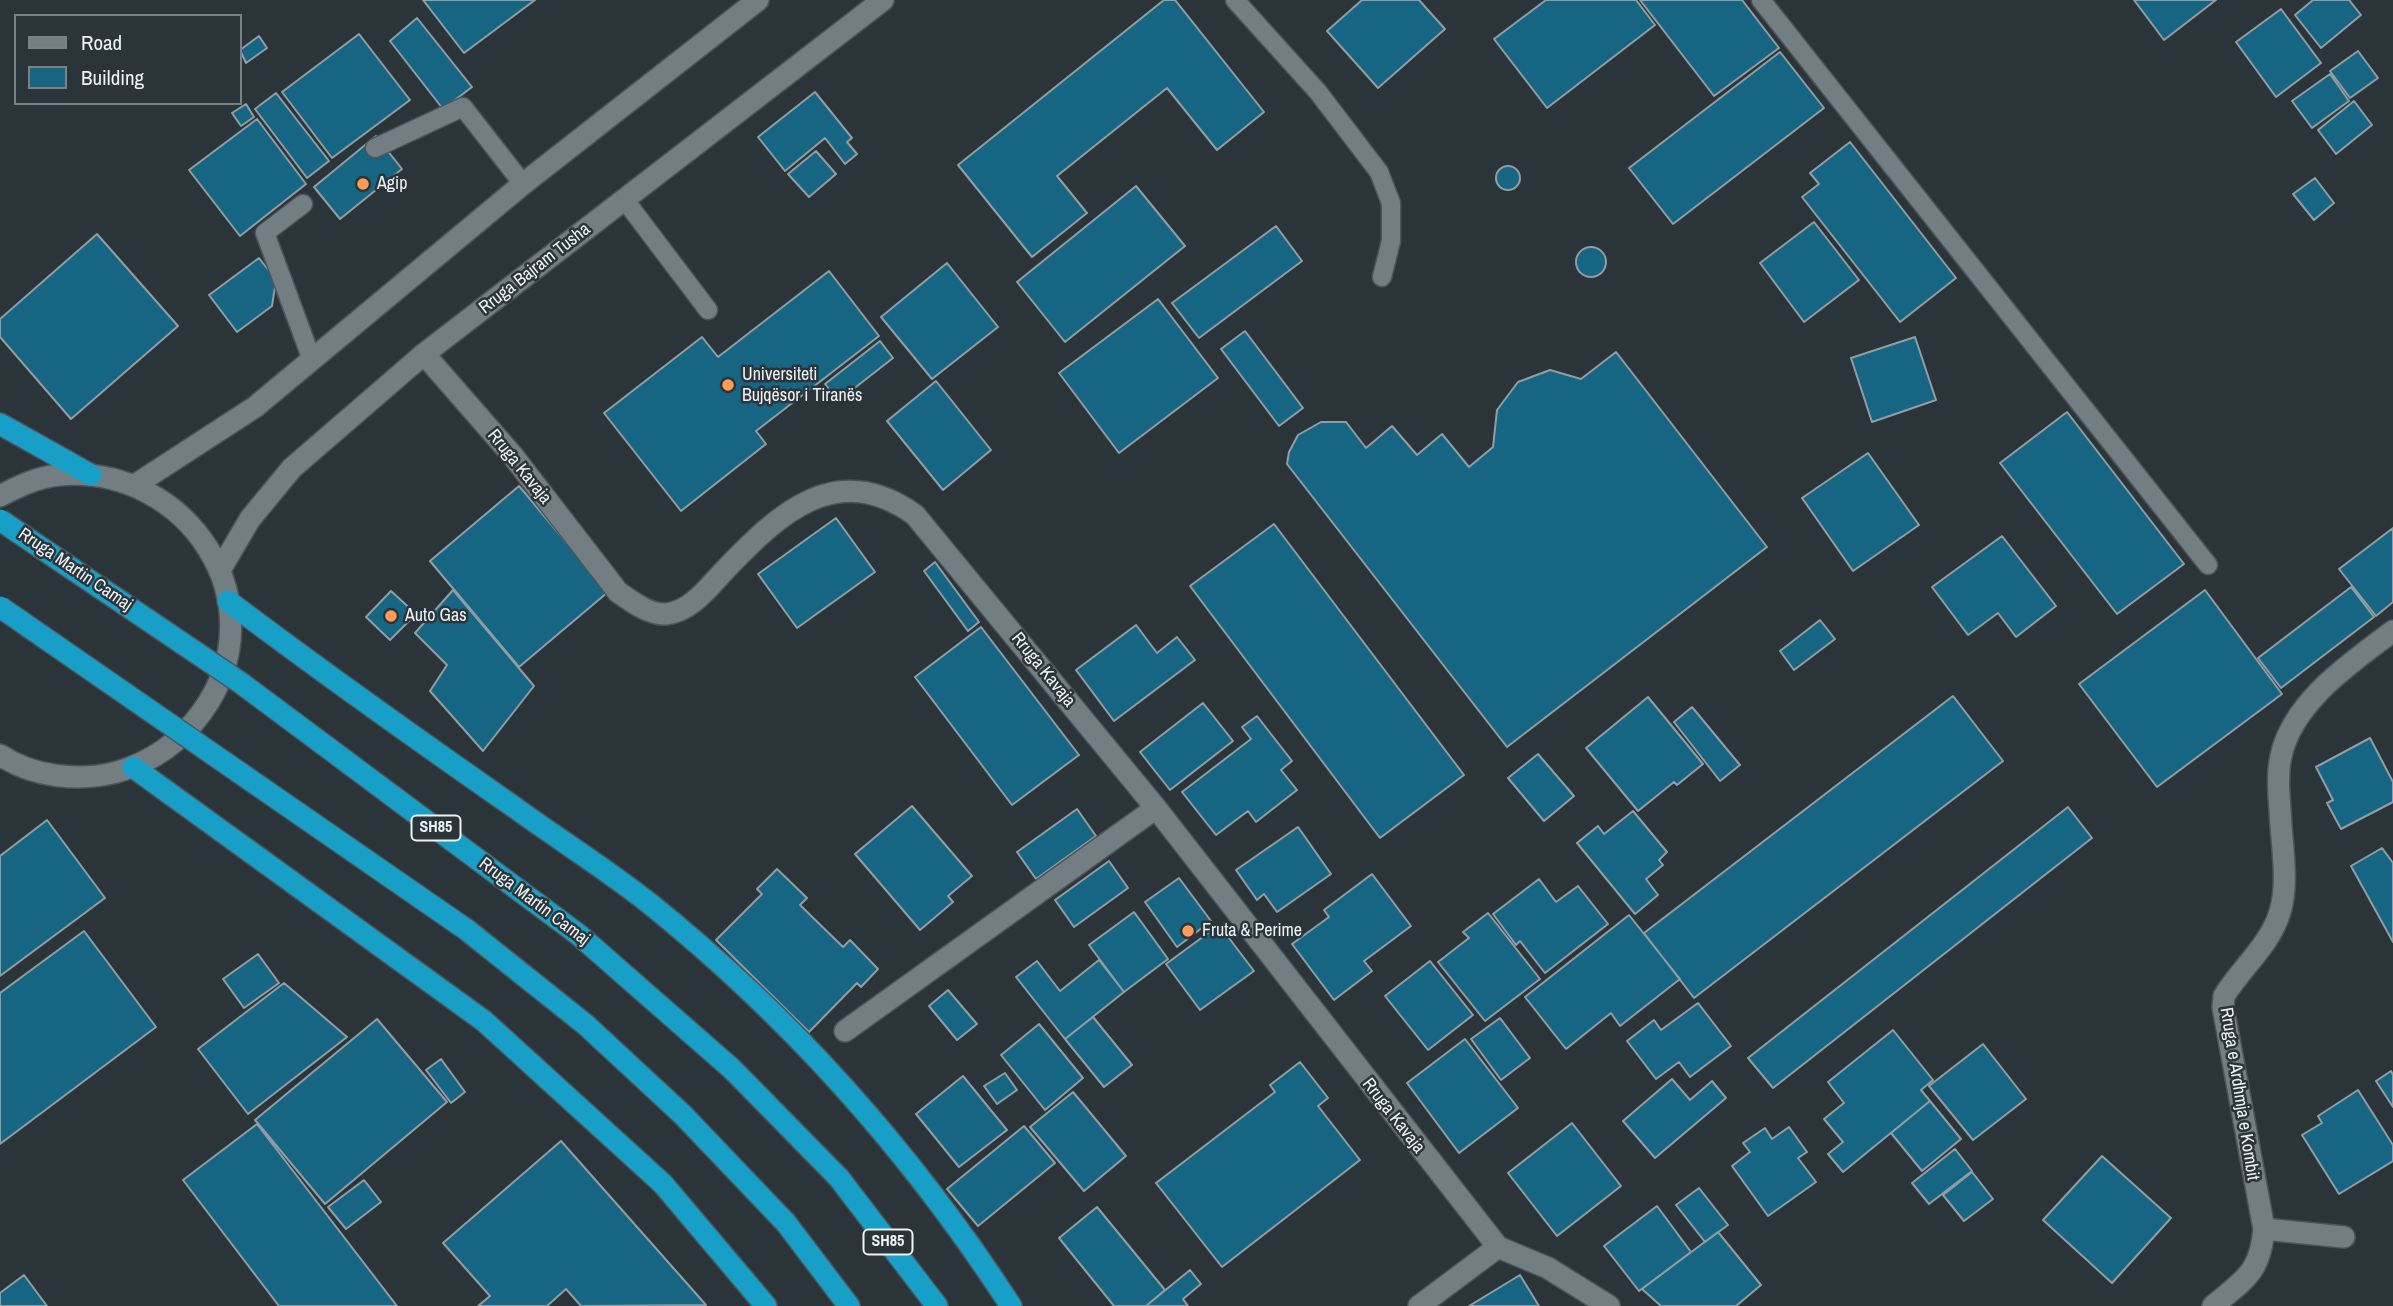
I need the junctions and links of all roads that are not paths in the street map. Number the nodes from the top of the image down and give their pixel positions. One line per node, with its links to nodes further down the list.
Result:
1 (758, 0): 6 (street)
2 (883, 0): 7 (street, Rruga Bajram Tusha)
3 (1235, 0): 9 (lane)
4 (1760, 0): 18 (lane)
5 (375, 148): 6 (lane)
6 (523, 184): 12 (street)
7 (624, 199): 10 (lane); 11 (street, Rruga Bajram Tusha)
8 (303, 204): 12 (lane)
9 (1382, 277)
10 (708, 310)
11 (424, 354): 19 (street, Rruga Bajram Tusha); 25 (street, Rruga Kavaja)
12 (312, 360): 15 (street)
13 (0, 424): 14 (highway)
14 (91, 475): 15 (street); 16 (street)
15 (135, 485): 19 (street)
16 (0, 496)
17 (0, 520): 32 (highway, Rruga Martin Camaj / SH85, bridge)
18 (2208, 565)
19 (220, 570): 20 (street)
20 (229, 601): 24 (street); 33 (highway)
21 (0, 607): 31 (highway, bridge)
22 (2393, 631): 27 (street, Rruga e Ardhmja e Kombit)
23 (0, 755): 24 (street)
24 (133, 767): 30 (highway)
25 (1156, 808): 26 (street); 29 (street, Rruga Kavaja)
26 (845, 1031)
27 (2263, 1229): 28 (street); 36 (street, Rruga e Ardhmja e Kombit)
28 (2344, 1237)
29 (1498, 1247): 34 (street); 35 (street, Rruga Kavaja)
30 (766, 1306)
31 (849, 1306)
32 (937, 1306)
33 (1010, 1306)
34 (1419, 1306)
35 (1609, 1306)
36 (2213, 1306)

